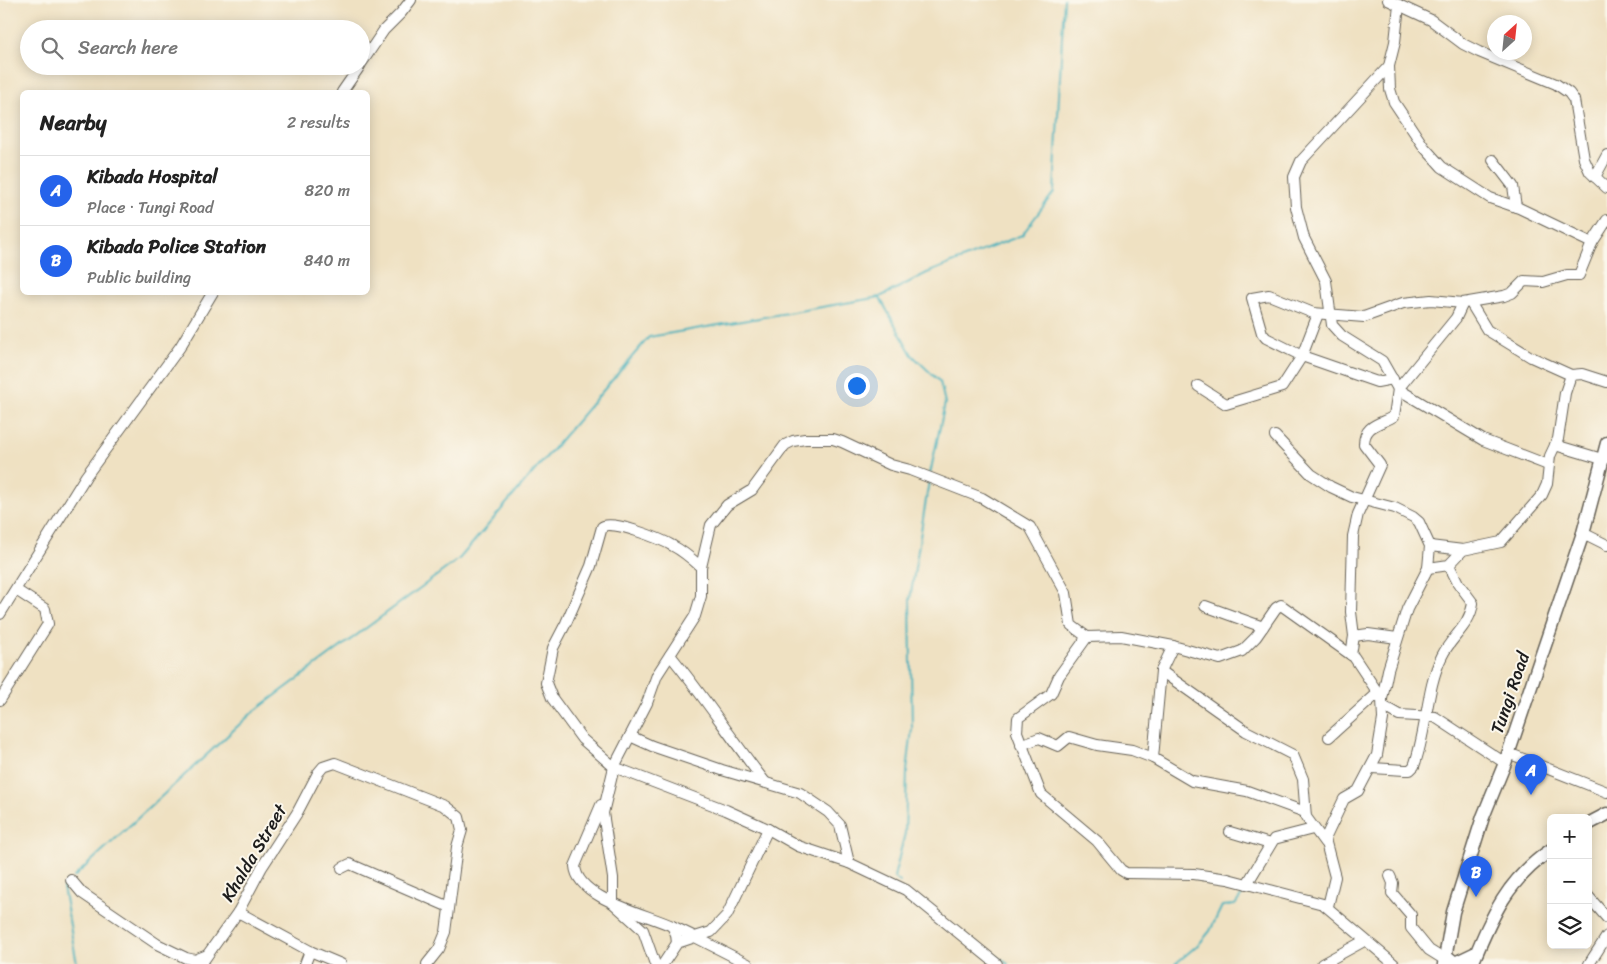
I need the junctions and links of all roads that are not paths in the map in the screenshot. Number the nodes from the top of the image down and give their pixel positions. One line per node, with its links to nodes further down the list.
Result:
1 (411, 0): 4 (street)
2 (1388, 0): 3 (street)
3 (1399, 5): 5 (street); 10 (street)
4 (370, 50)
5 (1389, 66): 12 (street); 18 (street)
6 (353, 75): 7 (street)
7 (343, 90)
8 (1607, 155): 10 (street)
9 (1493, 160): 12 (street)
10 (1595, 177): 11 (street)
11 (1607, 188)
12 (1516, 207): 14 (street)
13 (1607, 220): 14 (street)
14 (1592, 243): 16 (street)
15 (211, 295): 38 (street)
16 (1467, 302): 18 (street); 20 (street); 24 (street)
17 (1318, 314): 18 (street); 19 (street); 19 (street)
18 (1330, 316): 21 (street)
19 (1302, 356): 21 (street); 23 (street)
20 (1571, 374): 22 (street); 27 (street)
21 (1393, 379): 24 (street)
22 (1607, 382)
23 (1198, 386)
24 (1398, 389): 29 (street); 30 (street)
25 (1275, 436): 30 (street)
26 (1607, 443): 28 (main road, Tungi Road)
27 (1555, 445): 28 (street); 29 (street)
28 (1602, 459): 31 (main road, Tungi Road)
29 (1548, 465): 34 (street)
30 (1364, 501): 33 (street); 42 (street)
31 (1583, 533): 32 (street); 56 (main road, Tungi Road)
32 (1607, 545)
33 (1430, 546): 34 (street); 37 (street)
34 (1463, 550): 35 (street)
35 (1450, 565): 37 (street); 51 (street)
36 (701, 567): 43 (street); 46 (street); 57 (street)
37 (1428, 568): 44 (street)
38 (16, 590): 40 (street); 50 (street)
39 (1205, 606): 41 (street)
40 (0, 614)
41 (1263, 627): 45 (street); 47 (street)
42 (1354, 636): 44 (street); 47 (street)
43 (1087, 637): 45 (street); 54 (street)
44 (1397, 638): 49 (street)
45 (1173, 646): 48 (street)
46 (670, 655): 52 (street); 59 (street)
47 (1351, 655): 49 (street)
48 (1161, 671): 55 (street); 62 (street)
49 (1381, 699): 51 (street); 53 (street); 58 (street)
50 (0, 700)
51 (1428, 715): 56 (street); 58 (street)
52 (630, 736): 57 (street); 59 (street)
53 (1329, 737)
54 (1021, 746): 55 (street); 75 (street)
55 (1153, 758): 62 (street)
56 (1506, 758): 60 (street); 90 (main road, Tungi Road)
57 (614, 767): 61 (street); 65 (street)
58 (1372, 768): 68 (street)
59 (765, 782): 71 (street)
60 (1607, 792)
61 (606, 793): 77 (street); 77 (street)
62 (1305, 812): 66 (street)
63 (1607, 814): 64 (main road)
64 (1592, 822)
65 (768, 829): 71 (street); 84 (street)
66 (1314, 829): 68 (street); 69 (street)
67 (1230, 832): 69 (street)
68 (1325, 843): 78 (street)
69 (1270, 844): 75 (street)
70 (1547, 856): 88 (main road)
71 (849, 864): 97 (street)
72 (342, 868): 79 (street)
73 (1390, 876): 90 (street)
74 (71, 880): 89 (street)
75 (1247, 884): 78 (street)
76 (1592, 901): 81 (street)
77 (613, 904): 82 (street); 94 (street)
78 (1328, 906): 85 (street)
79 (449, 907): 80 (street, Khalda Street); 93 (street)
80 (238, 912): 87 (street); 89 (street, Khalda Street)
81 (1607, 918)
82 (672, 926): 84 (street); 86 (street)
83 (1607, 936): 100 (street)
84 (695, 938): 86 (street); 96 (street)
85 (1364, 941): 98 (street); 99 (street)
86 (677, 943): 95 (street)
87 (310, 951): 91 (street); 92 (street)
88 (1474, 958): 90 (main road)
89 (203, 960)
90 (1450, 962)
91 (305, 964)
92 (340, 964)
93 (427, 964)
94 (655, 964)
95 (663, 964)
96 (748, 964)
97 (997, 964)
98 (1322, 964)
99 (1394, 964)
100 (1589, 964)

